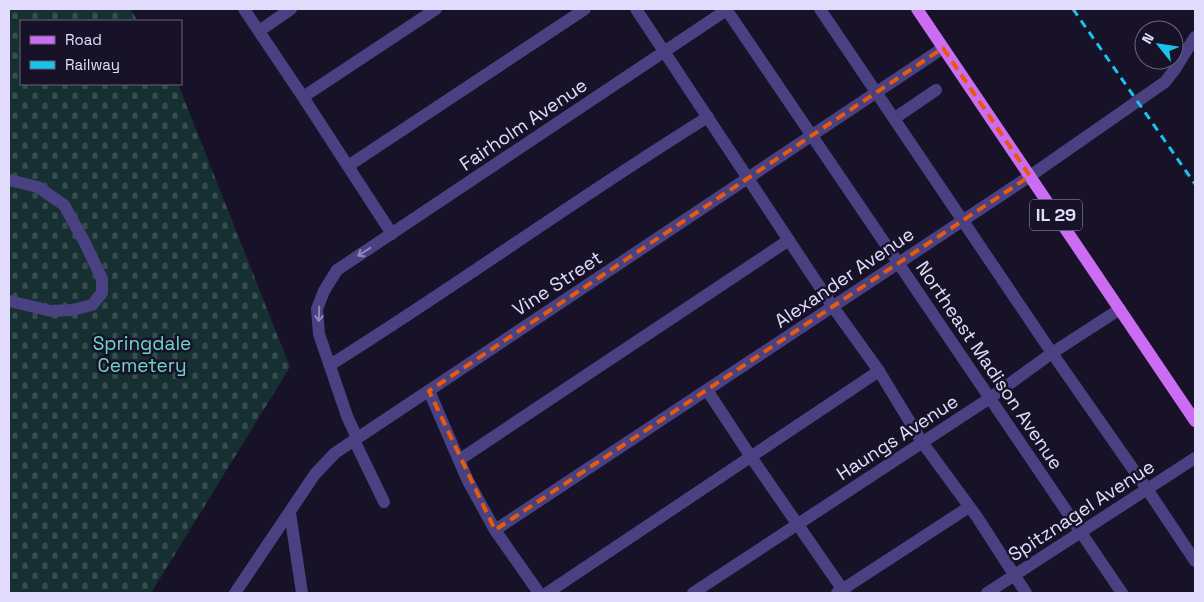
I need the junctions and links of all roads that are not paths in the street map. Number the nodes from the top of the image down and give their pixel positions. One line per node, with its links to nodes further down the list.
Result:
1 (244, 9): 9 (street)
2 (291, 9): 9 (street)
3 (436, 9): 15 (street)
4 (584, 9): 19 (street)
5 (636, 9): 12 (street)
6 (727, 9): 12 (street, Fairholm Avenue); 18 (street, Northeast Madison Avenue)
7 (820, 9): 14 (street)
8 (917, 9): 11 (main road, IL 29)
9 (259, 31): 15 (street)
10 (1195, 36): 20 (street, Alexander Avenue)
11 (944, 48): 14 (street, Vine Street); 20 (main road, IL 29)
12 (664, 52): 16 (street); 24 (street, Fairholm Avenue)
13 (936, 90): 17 (street)
14 (878, 92): 17 (street); 18 (street, Vine Street)
15 (304, 97): 19 (street)
16 (708, 117): 21 (street); 31 (street)
17 (895, 118): 23 (street)
18 (812, 136): 21 (street, Vine Street); 26 (street, Northeast Madison Avenue)
19 (348, 166): 24 (street)
20 (1030, 176): 23 (street, Alexander Avenue); 29 (main road, IL 29)
21 (749, 178): 25 (street); 34 (street, Vine Street)
22 (9, 180): 27 (street)
23 (964, 220): 26 (street, Alexander Avenue); 30 (street)
24 (392, 234): 31 (street, Fairholm Avenue, one-way to 31)
25 (789, 240): 28 (street); 41 (street)
26 (898, 264): 28 (street, Alexander Avenue); 35 (street, Northeast Madison Avenue)
27 (9, 300)
28 (833, 307): 32 (street); 33 (street, Alexander Avenue)
29 (1120, 309): 30 (street, Haungs Avenue); 36 (main road, IL 29)
30 (1052, 353): 35 (street, Haungs Avenue); 42 (street)
31 (330, 366): 37 (street)
32 (879, 371): 38 (street); 39 (street)
33 (707, 390): 39 (street); 47 (street, Alexander Avenue)
34 (428, 391): 37 (street, Vine Street); 41 (street)
35 (990, 398): 38 (street, Haungs Avenue); 48 (street, Northeast Madison Avenue)
36 (1195, 421)
37 (356, 439): 43 (street); 45 (street, Vine Street)
38 (922, 442): 44 (street); 46 (street, Haungs Avenue)
39 (751, 457): 46 (street); 55 (street)
40 (1195, 458): 42 (street, Spitznagel Avenue)
41 (459, 460): 47 (street)
42 (1147, 489): 48 (street, Spitznagel Avenue); 49 (street)
43 (384, 502)
44 (970, 508): 50 (street); 51 (street)
45 (290, 512): 52 (street, Vine Street); 53 (street)
46 (798, 524): 51 (street); 56 (street, Haungs Avenue)
47 (495, 530): 54 (street)
48 (1081, 532): 50 (street, Spitznagel Avenue); 59 (street, Northeast Madison Avenue)
49 (1195, 561)
50 (1014, 576): 57 (street, Spitznagel Avenue); 58 (street)
51 (842, 592)
52 (234, 593)
53 (302, 593)
54 (539, 593)
55 (547, 593)
56 (693, 593)
57 (987, 593)
58 (1026, 593)
59 (1122, 593)

